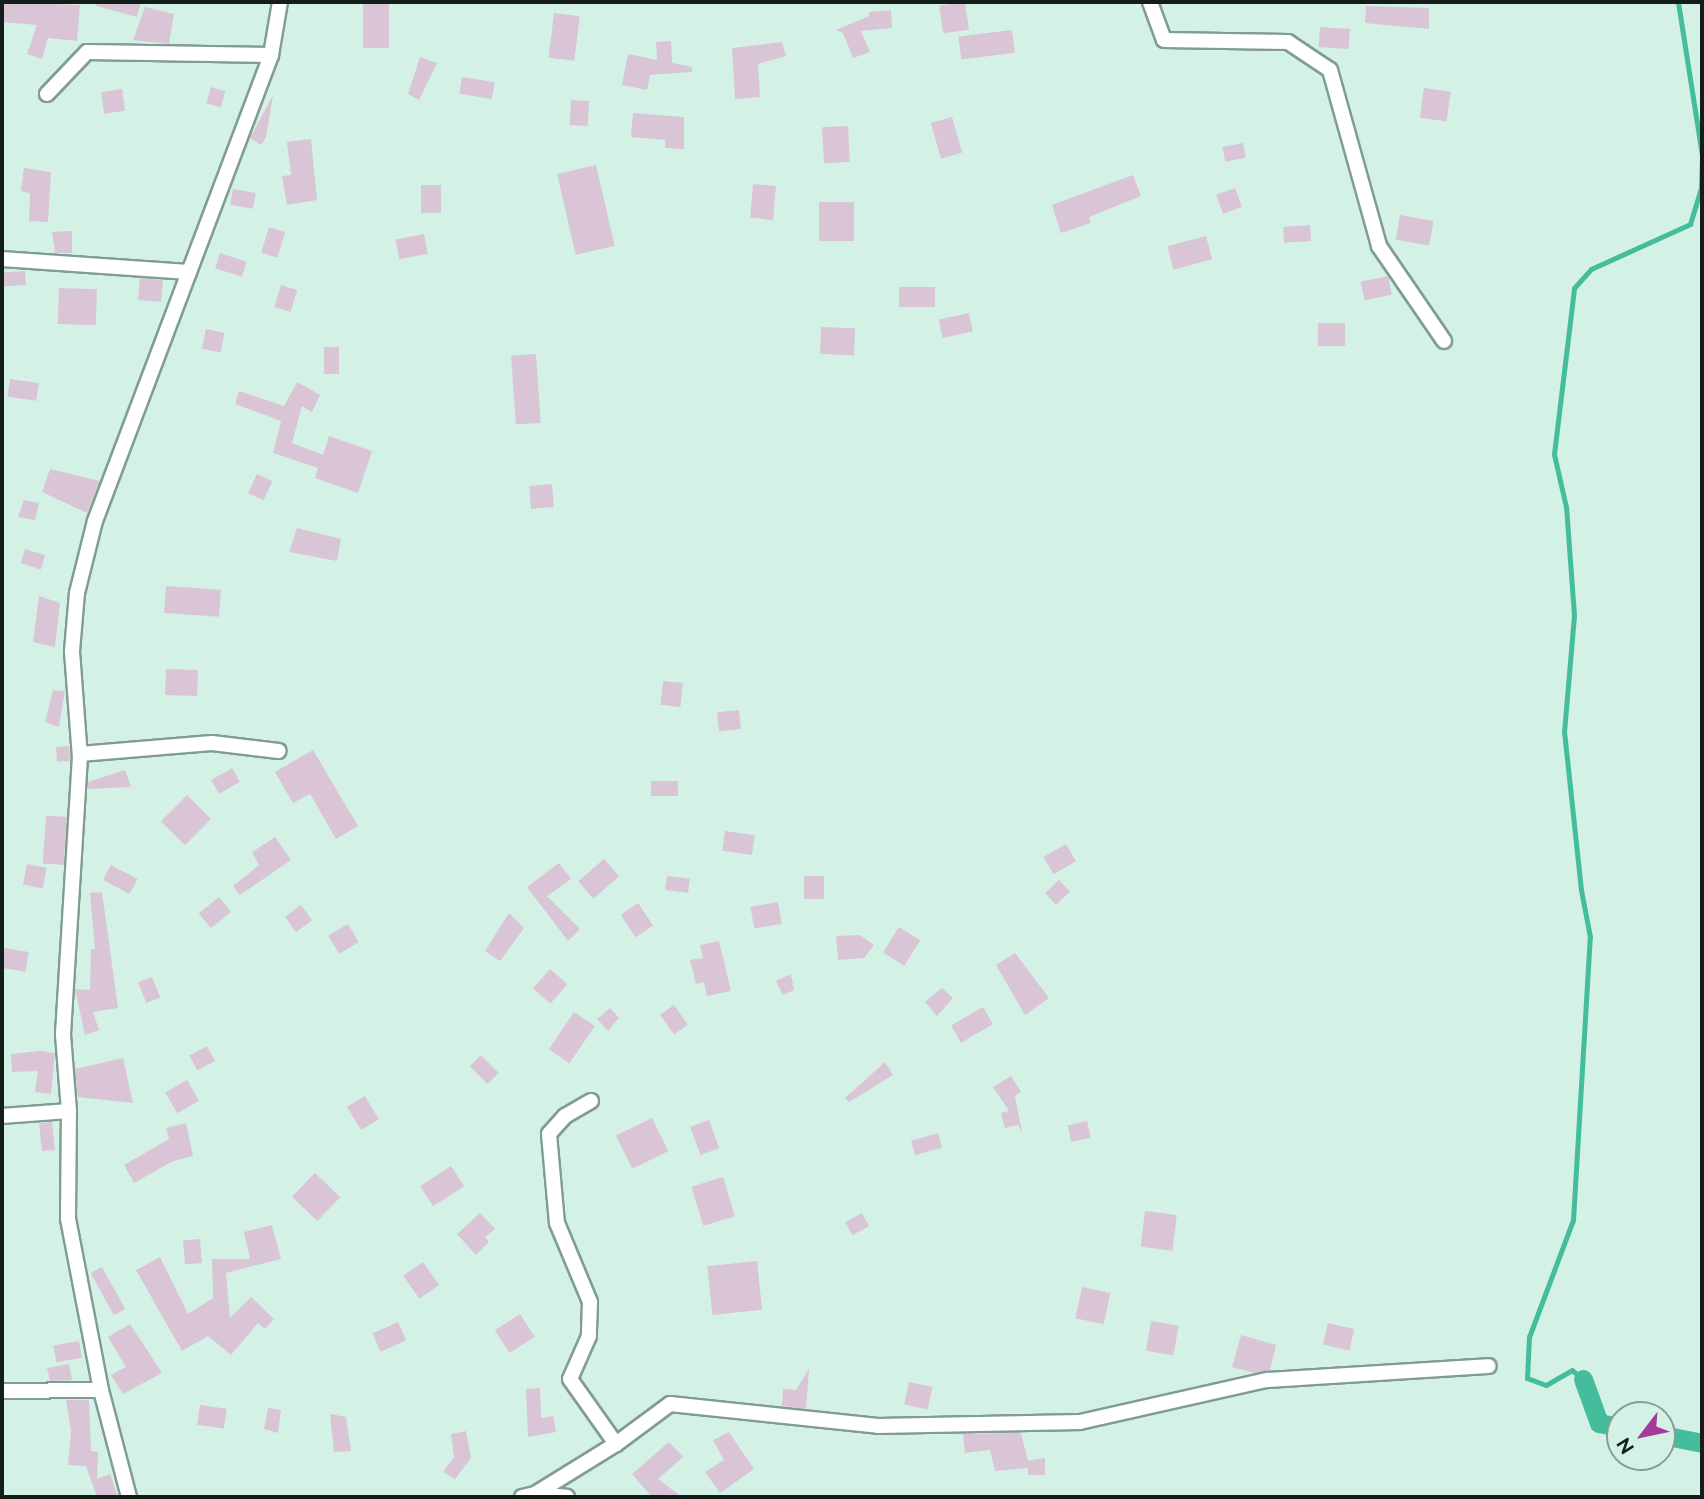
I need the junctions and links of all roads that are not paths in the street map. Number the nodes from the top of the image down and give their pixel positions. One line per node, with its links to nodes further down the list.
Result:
1 (280, 2): 3 (street)
2 (1150, 2): 7 (street)
3 (271, 55): 4 (street); 6 (street)
4 (47, 94)
5 (2, 259): 6 (street)
6 (189, 272): 9 (street)
7 (1444, 341)
8 (279, 751): 9 (street)
9 (80, 754): 11 (street)
10 (591, 1101): 16 (street)
11 (69, 1111): 12 (street); 14 (street)
12 (2, 1115)
13 (1489, 1366): 16 (street)
14 (101, 1390): 15 (street); 18 (street)
15 (2, 1391)
16 (616, 1444): 17 (street)
17 (528, 1496): 19 (street)
18 (129, 1497)
19 (567, 1497)

